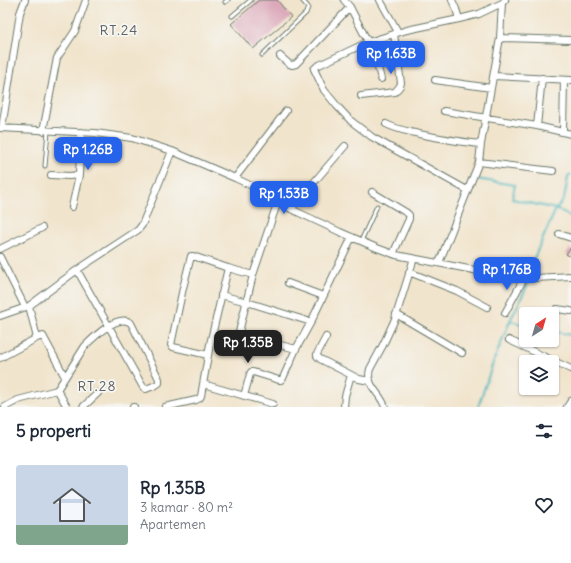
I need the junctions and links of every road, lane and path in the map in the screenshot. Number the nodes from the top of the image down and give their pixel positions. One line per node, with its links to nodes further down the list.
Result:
1 (26, 0): 31 (street)
2 (86, 0): 32 (street)
3 (251, 0): 10 (lane)
4 (302, 0): 16 (lane)
5 (344, 0): 9 (street)
6 (380, 0): 12 (street)
7 (452, 0): 11 (street)
8 (503, 2): 11 (street); 13 (street)
9 (350, 7): 15 (street); 17 (street)
10 (232, 16)
11 (459, 19): 12 (street)
12 (396, 33): 15 (street); 25 (street)
13 (500, 38): 14 (street); 18 (street)
14 (571, 40)
15 (370, 42): 20 (street); 45 (street)
16 (262, 56)
17 (280, 56)
18 (494, 76): 19 (street); 24 (street)
19 (542, 78): 22 (street); 30 (street)
20 (381, 79)
21 (435, 80): 24 (street)
22 (564, 80): 23 (street); 34 (street)
23 (571, 80)
24 (491, 88): 28 (street)
25 (361, 96)
26 (286, 111): 44 (street)
27 (444, 111): 28 (street)
28 (486, 117): 30 (street); 36 (street)
29 (386, 124): 36 (street)
30 (537, 126): 34 (street)
31 (1, 128): 32 (street)
32 (46, 131): 33 (street); 40 (lane)
33 (80, 132): 38 (street); 43 (street)
34 (563, 132): 35 (street)
35 (571, 134)
36 (481, 144): 39 (street)
37 (345, 146): 50 (street)
38 (172, 151): 44 (street); 62 (street)
39 (479, 162): 41 (street); 45 (street)
40 (45, 166)
41 (553, 171)
42 (51, 175): 43 (street)
43 (79, 175): 49 (street)
44 (235, 178): 47 (street)
45 (467, 190): 60 (street)
46 (372, 192): 57 (street)
47 (278, 201): 50 (street); 64 (street)
48 (377, 206): 55 (lane)
49 (72, 207)
50 (291, 209): 53 (street)
51 (42, 228): 56 (street)
52 (559, 234): 54 (street)
53 (352, 237): 55 (street); 69 (street)
54 (571, 238)
55 (361, 241): 57 (street)
56 (0, 249)
57 (393, 254): 59 (street)
58 (0, 257): 71 (street)
59 (414, 258): 60 (street); 63 (street)
60 (439, 264): 66 (street)
61 (228, 268): 64 (street); 68 (street); 85 (street)
62 (77, 270): 71 (street); 79 (street)
63 (409, 272): 72 (street); 76 (street)
64 (253, 275): 70 (street)
65 (571, 276): 66 (street)
66 (524, 278): 75 (street)
67 (288, 283): 69 (street)
68 (221, 295): 70 (street); 85 (street)
69 (323, 296): 78 (street)
70 (246, 302): 78 (street); 83 (street)
71 (27, 306): 77 (street); 81 (street)
72 (487, 307)
73 (559, 309): 74 (street)
74 (571, 311)
75 (505, 313)
76 (396, 314): 84 (street); 90 (street)
77 (0, 316)
78 (311, 322): 83 (street)
79 (109, 326): 79 (street); 89 (street)
80 (326, 337): 88 (street)
81 (37, 338): 86 (street); 89 (street)
82 (509, 340): 87 (street)
83 (296, 349): 94 (street)
84 (462, 353)
85 (208, 355): 91 (street)
86 (0, 358)
87 (571, 369)
88 (351, 375): 90 (street); 101 (street)
89 (64, 377): 92 (street)
90 (370, 381): 102 (street)
91 (203, 384): 94 (street); 100 (street)
92 (57, 389): 97 (street); 98 (street)
93 (98, 393): 99 (street)
94 (244, 396): 96 (street)
95 (571, 401): 103 (street)
96 (273, 404)
97 (5, 407)
98 (67, 407)
99 (83, 407)
100 (165, 407)
101 (344, 407)
102 (385, 407)
103 (567, 407)

